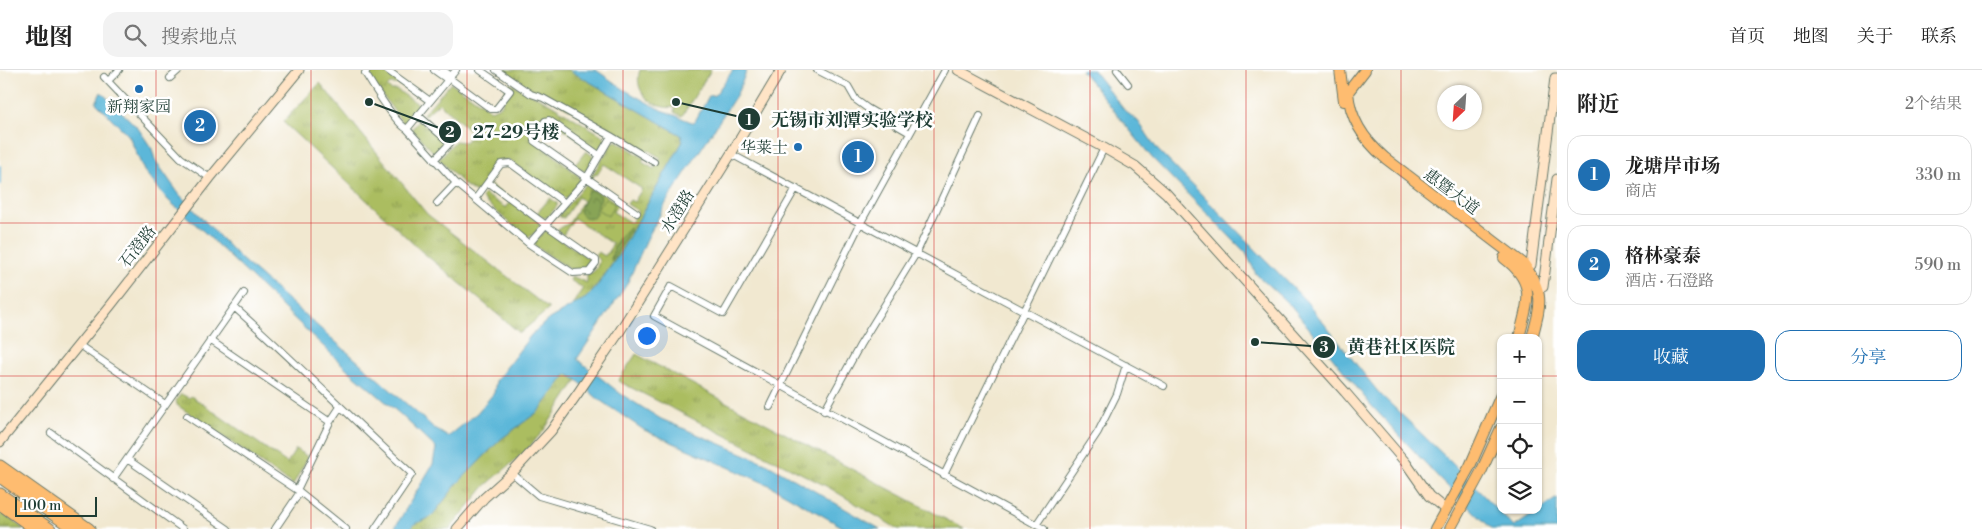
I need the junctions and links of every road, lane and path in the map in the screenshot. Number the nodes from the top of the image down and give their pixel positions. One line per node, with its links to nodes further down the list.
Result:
1 (119, 70): 35 (street)
2 (179, 70): 18 (street)
3 (367, 70): 27 (street)
4 (387, 70): 24 (street)
5 (434, 70): 19 (street)
6 (443, 70): 19 (street)
7 (456, 70): 19 (street)
8 (480, 70): 23 (street)
9 (496, 70): 20 (street)
10 (781, 70): 31 (street, 水澄路)
11 (816, 70): 28 (street)
12 (945, 70): 28 (street)
13 (958, 70): 30 (street)
14 (1116, 70): 22 (street)
15 (1340, 70): 54 (main road)
16 (1365, 70): 55 (main road, 惠暨大道)
17 (296, 72): 35 (street, 石澄路)
18 (170, 78)
19 (449, 78): 23 (street); 24 (street)
20 (507, 78): 23 (street); 29 (street)
21 (1557, 78): 49 (street)
22 (1128, 84)
23 (502, 85)
24 (430, 101): 25 (street)
25 (418, 115): 27 (street); 33 (street)
26 (980, 116): 48 (street)
27 (407, 128): 33 (street)
28 (910, 132): 45 (street)
29 (611, 136): 32 (street); 34 (street)
30 (1104, 148): 53 (street); 80 (street)
31 (731, 154): 40 (street); 73 (street, 水澄路)
32 (599, 155): 36 (street); 36 (street)
33 (434, 160): 39 (street)
34 (654, 162)
35 (210, 178): 57 (street, 石澄路)
36 (586, 179): 43 (street); 44 (street)
37 (1557, 179): 50 (street)
38 (488, 182): 41 (street); 43 (street); 46 (street)
39 (456, 183): 42 (street); 47 (street)
40 (796, 188): 45 (street); 60 (street)
41 (476, 198)
42 (437, 202)
43 (565, 203): 46 (street)
44 (637, 213)
45 (860, 224): 48 (street); 60 (street)
46 (546, 225): 47 (street); 47 (street)
47 (529, 244)
48 (917, 252): 53 (street); 65 (street)
49 (1531, 265)
50 (1543, 287)
51 (244, 293): 52 (street)
52 (234, 307): 56 (street); 63 (street)
53 (1024, 311): 58 (street); 74 (street)
54 (1520, 334)
55 (1533, 334)
56 (210, 340): 61 (street); 67 (street)
57 (79, 345): 61 (street); 70 (street, 石澄路)
58 (1126, 365): 59 (street); 81 (street)
59 (1164, 386)
60 (780, 387): 64 (street); 65 (street)
61 (165, 404): 71 (street)
62 (1497, 404): 80 (main road)
63 (340, 407): 67 (street); 90 (street)
64 (770, 407)
65 (824, 410): 74 (street)
66 (187, 416): 77 (street)
67 (330, 422): 77 (street)
68 (52, 434): 76 (street)
69 (1497, 437): 95 (main road)
70 (0, 442)
71 (127, 458): 76 (street); 87 (street)
72 (0, 466): 85 (highway)
73 (512, 473): 91 (street, 水澄路); 92 (street)
74 (944, 475): 81 (street)
75 (0, 477): 84 (highway)
76 (112, 479): 86 (street)
77 (299, 491): 88 (street); 89 (street)
78 (0, 494): 83 (highway)
79 (0, 504): 82 (highway)
80 (1448, 506): 94 (main road)
81 (1036, 525): 93 (street)
82 (36, 529)
83 (50, 529)
84 (74, 529)
85 (89, 529)
86 (184, 529)
87 (228, 529)
88 (275, 529)
89 (346, 529)
90 (375, 529)
91 (457, 529)
92 (647, 529)
93 (1044, 529)
94 (1435, 529)
95 (1450, 529)

